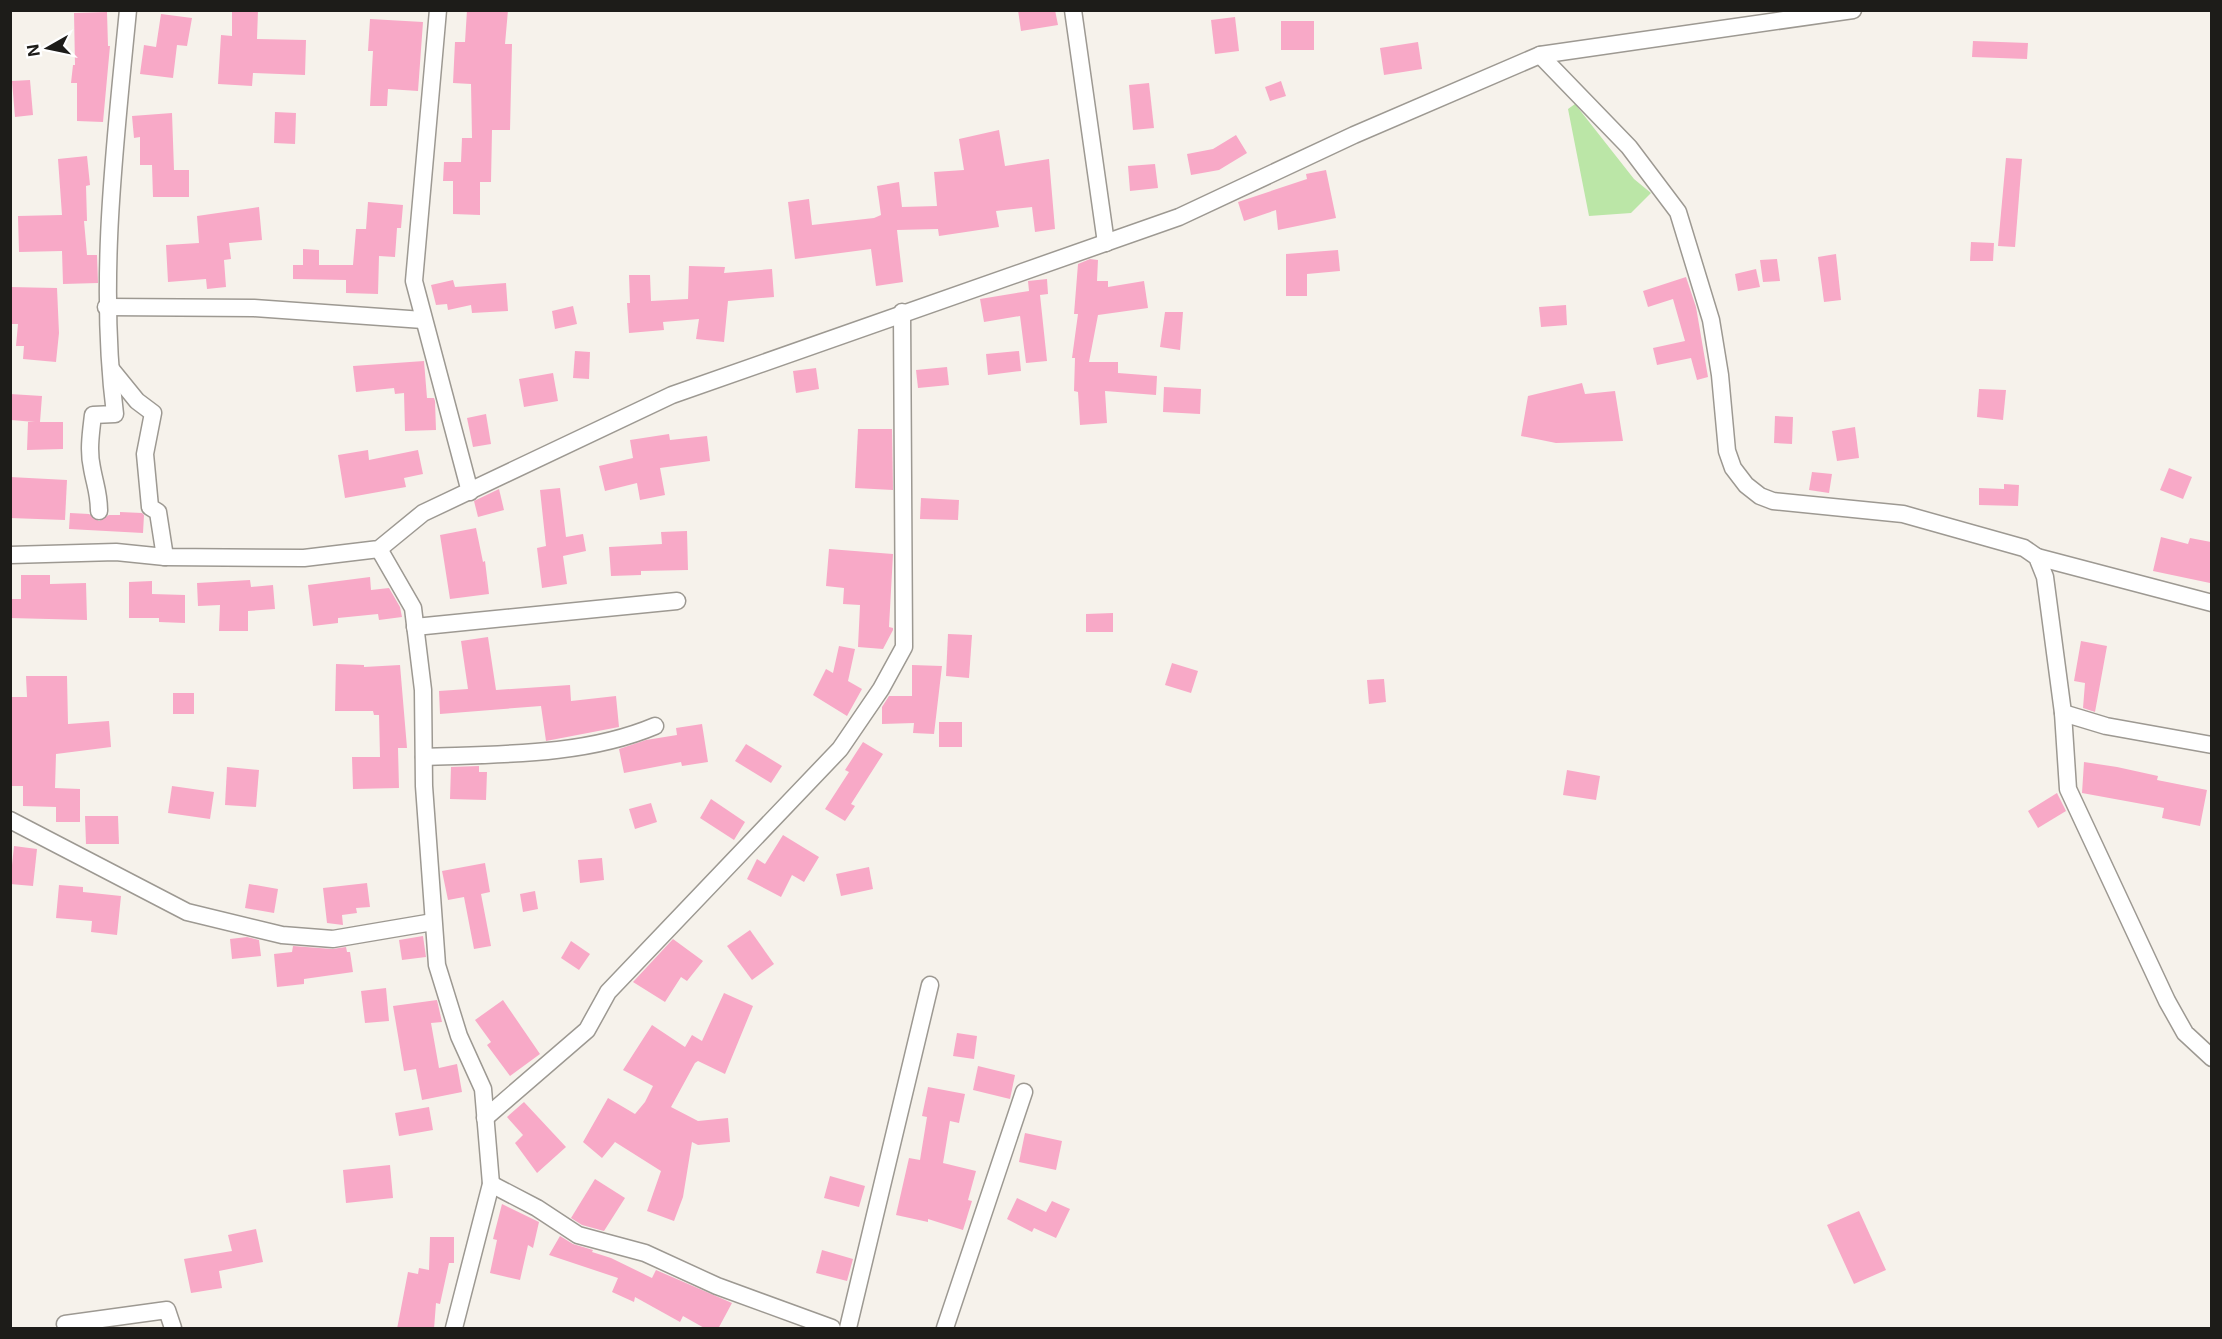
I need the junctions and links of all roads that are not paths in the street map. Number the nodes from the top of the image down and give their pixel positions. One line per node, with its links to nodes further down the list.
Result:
1 (128, 10): 7 (street)
2 (438, 10): 9 (street)
3 (1073, 10): 6 (street)
4 (1853, 10): 5 (street)
5 (1540, 55): 6 (street); 16 (street)
6 (1106, 243): 8 (street)
7 (106, 307): 9 (street); 10 (street)
8 (902, 312): 11 (street); 29 (street)
9 (423, 320): 11 (street)
10 (111, 369): 12 (street); 15 (street)
11 (470, 492): 13 (street)
12 (99, 511)
13 (380, 549): 15 (street); 19 (street)
14 (10, 555): 15 (street)
15 (165, 557)
16 (2037, 557): 18 (street); 20 (street)
17 (677, 601): 19 (street)
18 (2211, 603)
19 (415, 627): 23 (street)
20 (2063, 713): 22 (street); 27 (street)
21 (655, 726): 23 (street)
22 (2211, 745)
23 (424, 757): 25 (street)
24 (10, 820): 25 (street)
25 (434, 922): 29 (street)
26 (930, 985): 35 (street)
27 (2211, 1058)
28 (1024, 1092): 36 (street)
29 (485, 1118): 30 (street)
30 (491, 1184): 33 (street); 34 (street)
31 (65, 1324): 32 (street)
32 (173, 1329)
33 (454, 1329)
34 (832, 1329)
35 (848, 1329)
36 (945, 1329)

